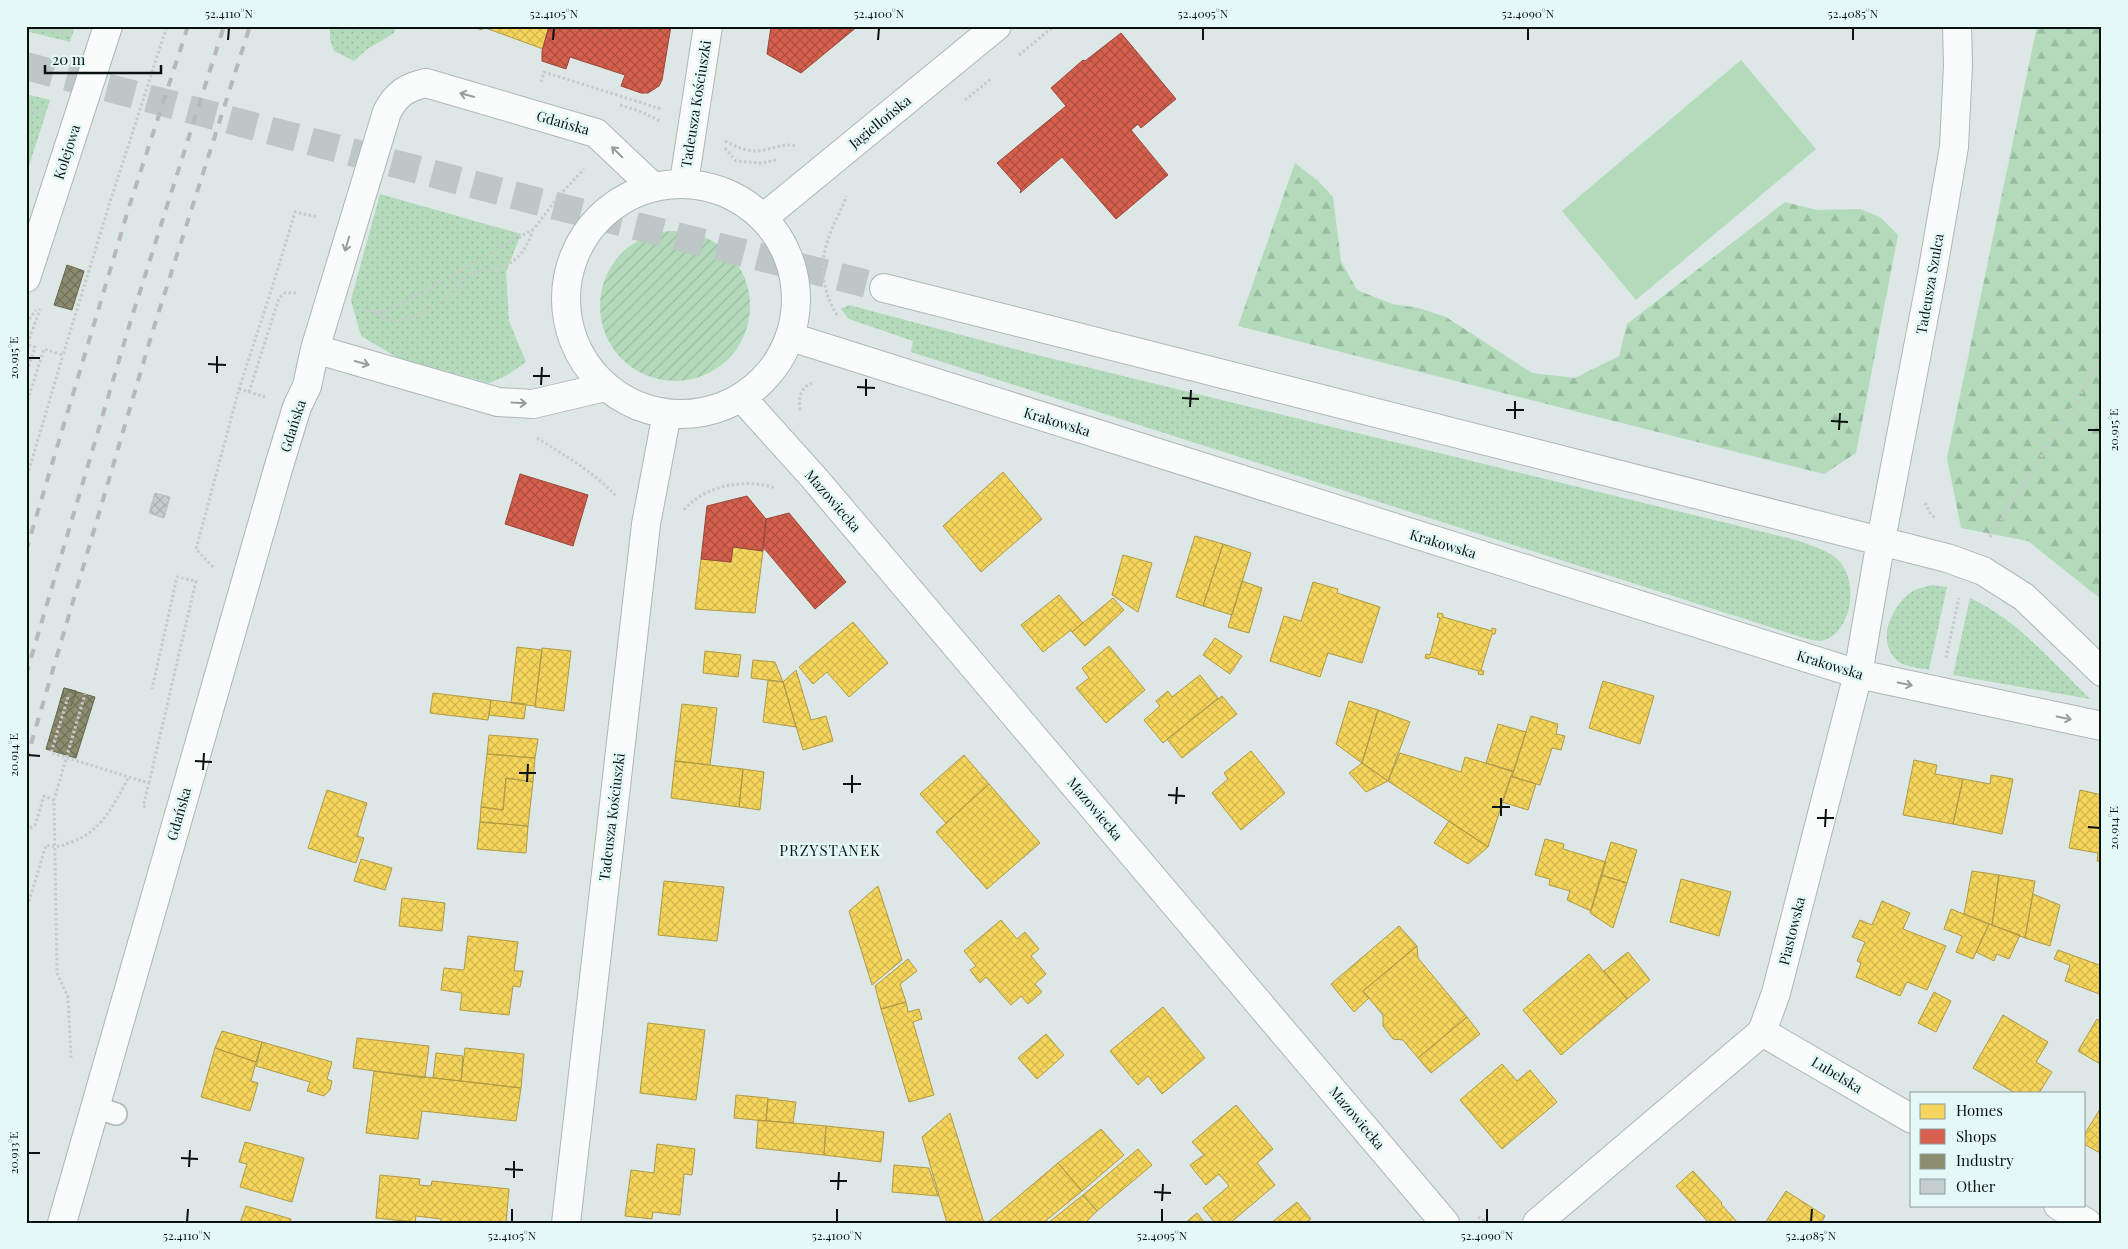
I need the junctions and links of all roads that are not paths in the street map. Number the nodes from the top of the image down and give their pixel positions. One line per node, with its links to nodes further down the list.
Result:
1 (108, 26): 8 (street, Kolejowa)
2 (708, 26): 5 (street, Tadeusza Kościuszki)
3 (997, 26): 7 (street, Jagiellońska)
4 (1957, 26): 15 (street, Tadeusza Szulca)
5 (684, 182): 6 (street); 7 (street)
6 (652, 186): 11 (street, Gdańska, one-way to 11); 12 (street)
7 (763, 218): 10 (street)
8 (26, 278)
9 (884, 288): 15 (street)
10 (791, 338): 13 (street); 17 (street, Krakowska)
11 (315, 349): 12 (street, one-way to 12); 22 (street, Gdańska)
12 (606, 387): 14 (street)
13 (742, 398): 14 (street); 24 (street, Mazowiecka)
14 (667, 413): 23 (street, Tadeusza Kościuszki)
15 (1881, 540): 16 (street); 17 (street, Piastowska)
16 (2102, 672)
17 (1858, 674): 18 (street, Krakowska, one-way to 18); 19 (street, Piastowska)
18 (2102, 726)
19 (1762, 1032): 20 (street, Lubelska); 25 (street, Piastowska)
20 (1910, 1118)
21 (2060, 1206): 26 (street)
22 (62, 1223)
23 (566, 1223)
24 (1445, 1223)
25 (1537, 1223)
26 (2087, 1223)

